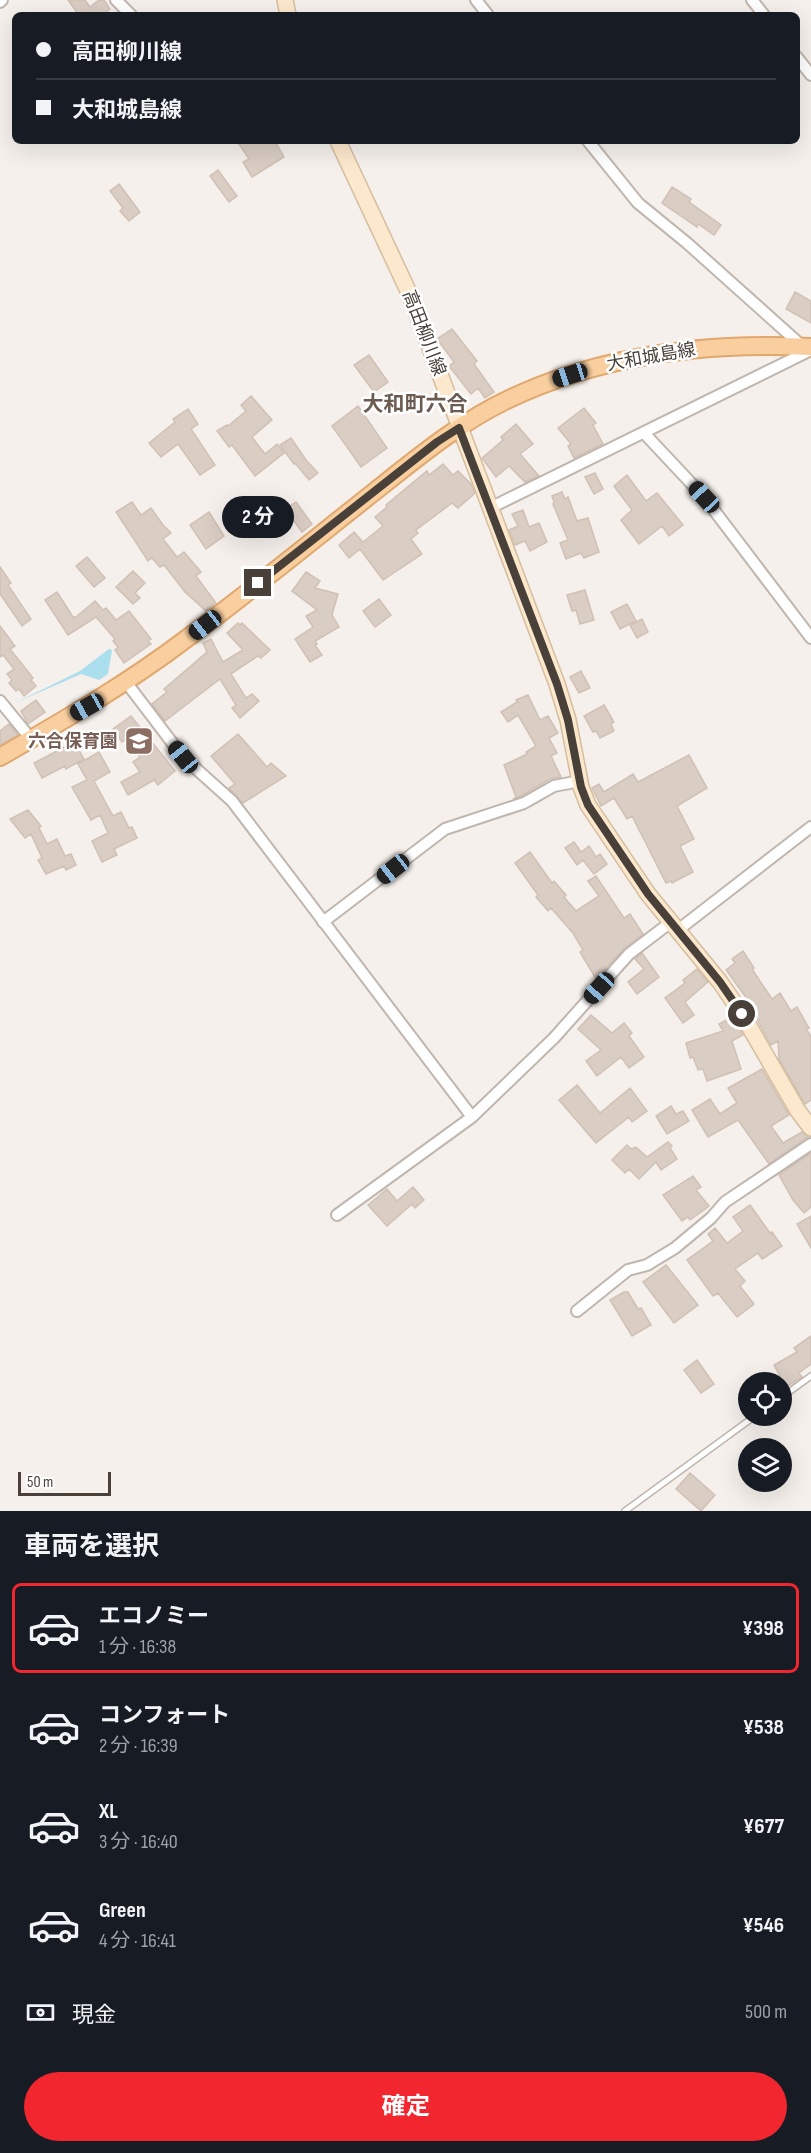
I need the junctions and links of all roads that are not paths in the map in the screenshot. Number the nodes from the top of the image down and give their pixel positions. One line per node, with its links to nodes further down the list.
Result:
1 (116, 0): 4 (street)
2 (476, 0): 5 (street)
3 (752, 0): 6 (street)
4 (128, 12)
5 (486, 12)
6 (762, 12)
7 (800, 61): 8 (street)
8 (811, 75)
9 (340, 144): 12 (main road, 高田柳川線)
10 (590, 144): 11 (street)
11 (808, 348): 12 (main road, 大和城島線); 13 (street)
12 (459, 428): 14 (main road, 高田柳川線); 16 (main road, 大和城島線)
13 (644, 434): 14 (street); 15 (street)
14 (490, 508): 20 (main road, 高田柳川線)
15 (811, 638)
16 (126, 682): 18 (main road, 大和城島線); 22 (street)
17 (0, 701): 18 (street)
18 (31, 739): 19 (main road, 大和城島線)
19 (0, 758)
20 (580, 781): 22 (street); 23 (main road, 高田柳川線)
21 (811, 827): 23 (street)
22 (324, 922): 24 (street)
23 (675, 926): 24 (street); 25 (main road, 高田柳川線)
24 (472, 1118): 27 (street)
25 (811, 1128)
26 (811, 1144): 28 (street)
27 (337, 1215)
28 (577, 1311)
29 (811, 1376): 30 (lane)
30 (792, 1390)
31 (741, 1426): 32 (lane)
32 (625, 1511)

